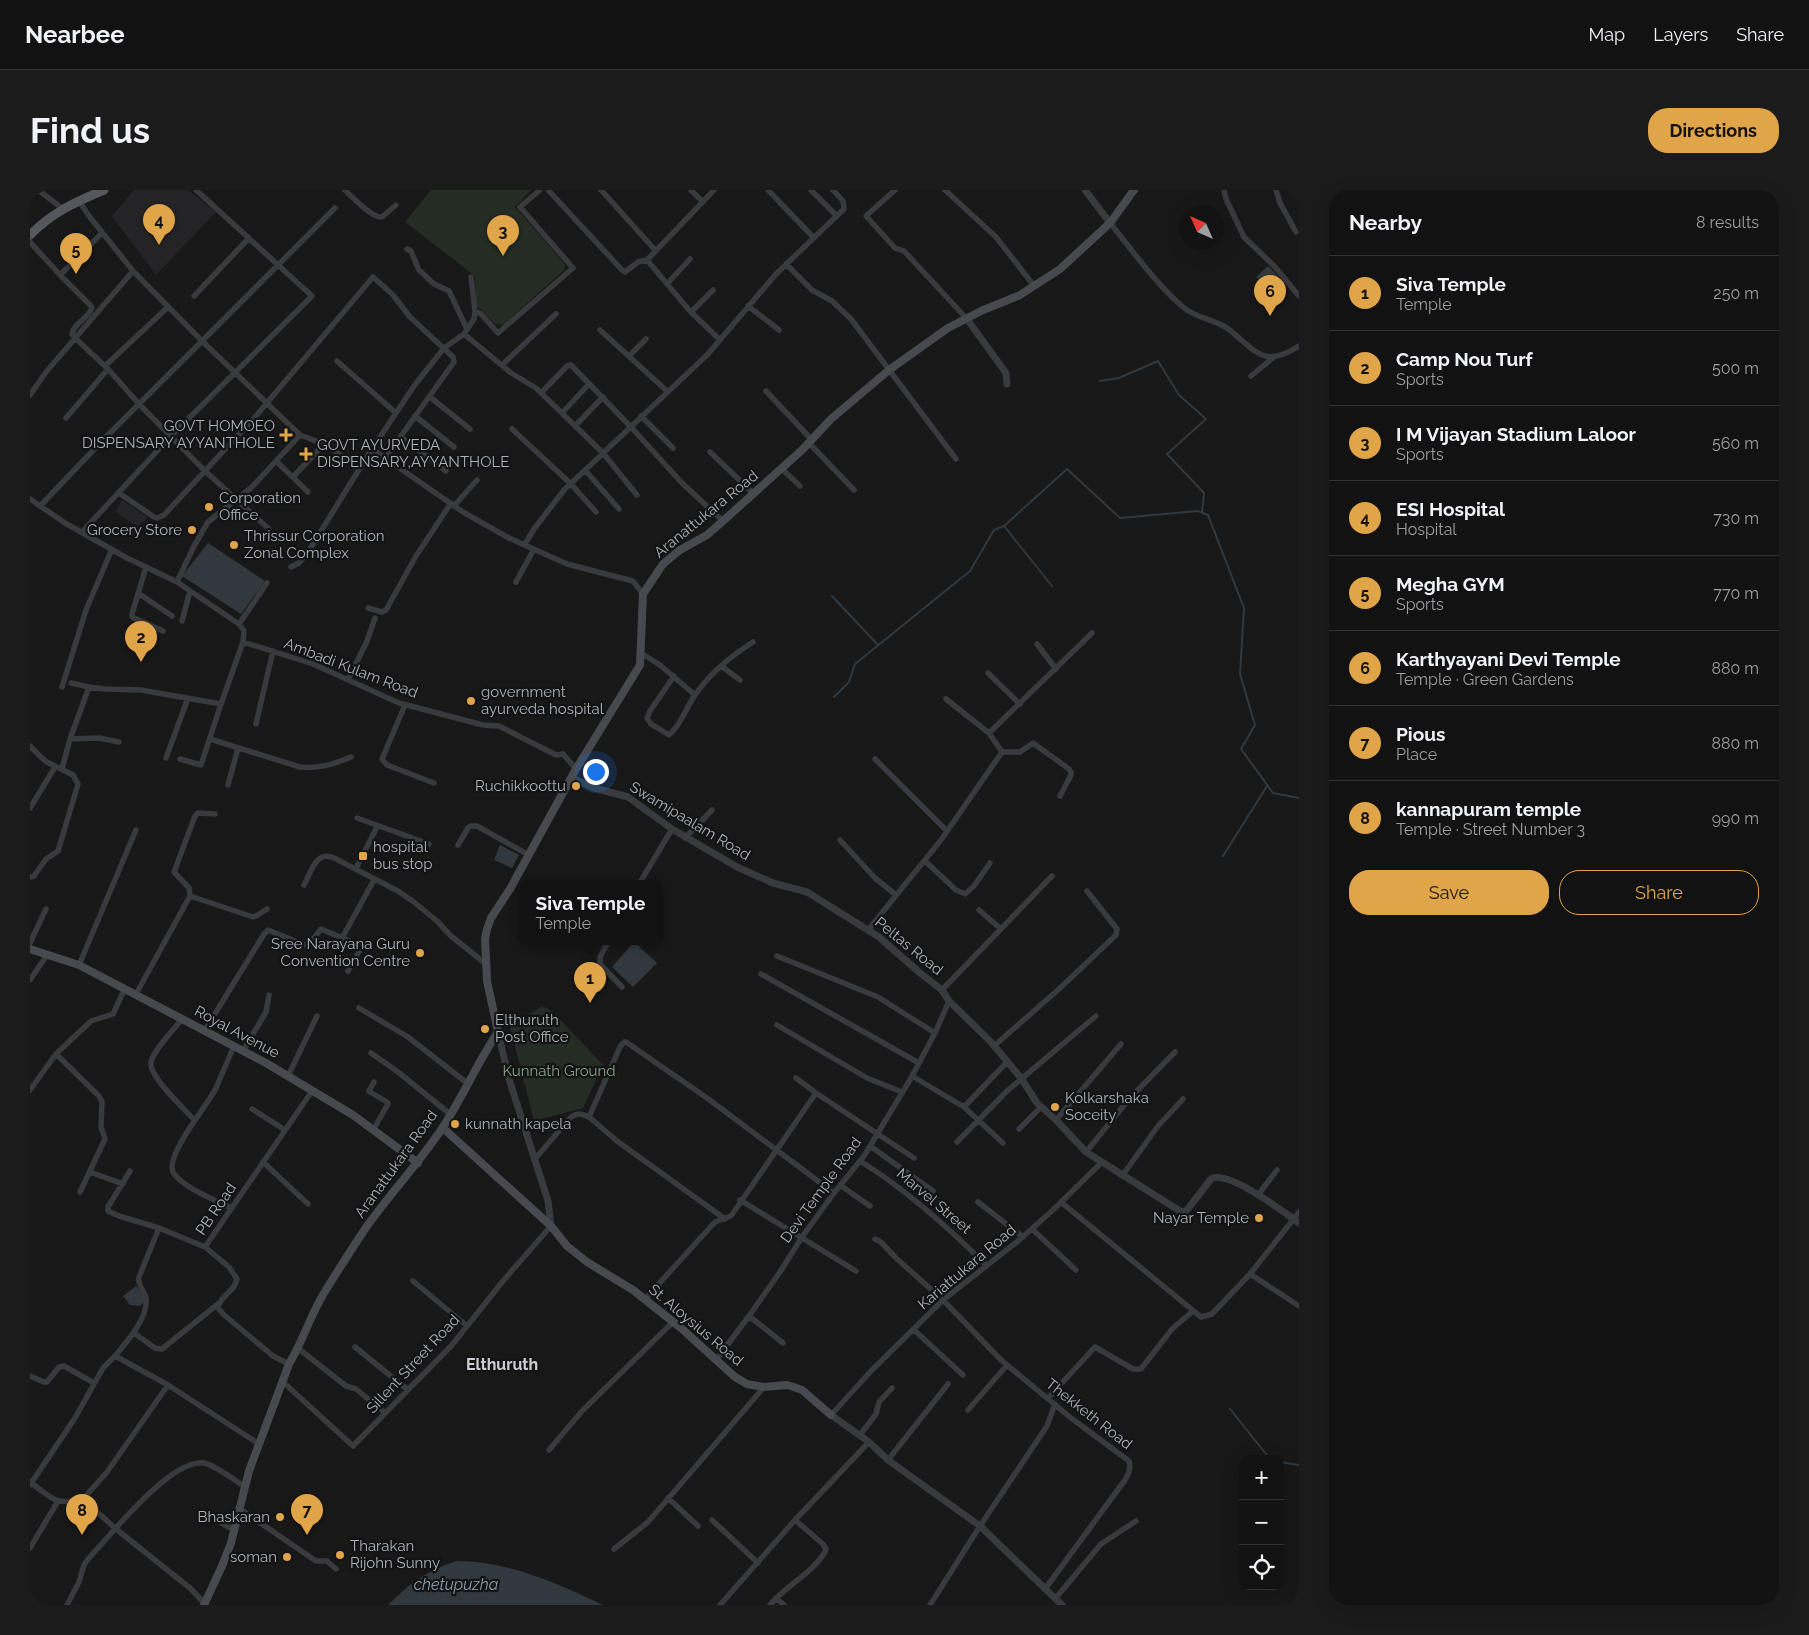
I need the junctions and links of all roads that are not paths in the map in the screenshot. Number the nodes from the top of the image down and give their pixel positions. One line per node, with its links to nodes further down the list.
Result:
1 (38, 190): 22 (street)
2 (104, 190): 19 (main road)
3 (196, 190): 29 (street)
4 (345, 190): 21 (street)
5 (540, 190): 48 (street)
6 (548, 190): 35 (street)
7 (601, 190): 33 (street)
8 (691, 190): 20 (street)
9 (714, 190): 20 (street)
10 (768, 190): 30 (street)
11 (811, 190): 24 (street)
12 (833, 190): 24 (street)
13 (895, 190): 51 (street)
14 (945, 190): 42 (street)
15 (1085, 190): 25 (street)
16 (1134, 190): 25 (main road, Aranattukara Road)
17 (1224, 190): 45 (street)
18 (1276, 190): 26 (street)
19 (79, 201): 22 (main road); 27 (street)
20 (703, 202): 33 (street)
21 (396, 205)
22 (62, 208): 28 (main road)
23 (335, 208): 37 (street)
24 (837, 216): 30 (street)
25 (1110, 224): 42 (main road, Aranattukara Road); 62 (street)
26 (1296, 232)
27 (102, 233): 38 (street); 39 (street)
28 (30, 235)
29 (249, 238): 37 (street); 44 (street)
30 (814, 238): 36 (street)
31 (30, 242): 39 (street)
32 (407, 249): 54 (street)
33 (656, 251): 35 (street)
34 (690, 259): 41 (street)
35 (647, 260): 41 (street)
36 (786, 264): 46 (street); 66 (street)
37 (278, 265): 58 (street); 67 (street)
38 (133, 271): 47 (street); 55 (street)
39 (60, 275): 55 (street)
40 (471, 277): 48 (street)
41 (667, 284): 49 (street)
42 (1034, 286): 51 (main road, Aranattukara Road)
43 (713, 290): 49 (street)
44 (194, 296)
45 (1299, 296)
46 (748, 306): 53 (street); 57 (street)
47 (168, 308): 58 (street); 65 (street)
48 (476, 312): 54 (street)
49 (691, 312): 57 (street)
50 (556, 314): 64 (street)
51 (967, 319): 66 (main road, Aranattukara Road); 70 (street)
52 (600, 330): 61 (street)
53 (779, 330)
54 (466, 332): 60 (street); 64 (street)
55 (75, 338): 65 (street); 74 (street)
56 (646, 339): 61 (street)
57 (719, 340): 71 (street)
58 (202, 341): 67 (street); 78 (street)
59 (1299, 346): 62 (street)
60 (444, 348): 75 (street); 77 (street); 79 (street)
61 (629, 356): 71 (street)
62 (1274, 357): 68 (street)
63 (337, 361): 79 (street)
64 (502, 365): 73 (street)
65 (107, 367): 78 (street); 83 (street)
66 (889, 370): 91 (main road, Aranattukara Road); 99 (street)
67 (236, 372): 77 (street); 89 (street)
68 (1251, 376)
69 (589, 384): 73 (street); 76 (street); 80 (street)
70 (1007, 384)
71 (668, 391): 82 (street)
72 (766, 391): 91 (street)
73 (541, 393): 80 (street)
74 (30, 395)
75 (430, 397): 81 (street); 87 (street)
76 (603, 397): 84 (street); 85 (street)
77 (267, 402): 88 (street); 104 (street)
78 (139, 404): 89 (street); 118 (street)
79 (396, 413): 95 (street)
80 (562, 413): 84 (street)
81 (415, 416): 90 (street); 93 (street)
82 (641, 416): 85 (street); 94 (street)
83 (66, 418)
84 (575, 426): 97 (street)
85 (630, 426): 97 (street); 121 (street)
86 (512, 429): 108 (street)
87 (470, 430)
88 (300, 435): 92 (street); 100 (street)
89 (171, 436): 104 (street); 112 (street)
90 (401, 437): 98 (street); 105 (street)
91 (810, 440): 102 (main road, Aranattukara Road); 110 (street)
92 (324, 444): 101 (street); 106 (street)
93 (454, 447)
94 (673, 448)
95 (372, 449): 98 (street); 101 (street)
96 (710, 452): 114 (street)
97 (603, 453): 103 (street); 113 (street)
98 (386, 458): 117 (street)
99 (956, 459)
100 (276, 461): 106 (street); 116 (street)
101 (360, 468): 128 (street)
102 (782, 468): 109 (street); 114 (main road, Aranattukara Road)
103 (585, 470): 108 (street); 119 (street)
104 (205, 471): 112 (street); 116 (street)
105 (446, 471)
106 (293, 477): 111 (street)
107 (477, 480): 117 (street)
108 (571, 484): 120 (street); 124 (street)
109 (800, 486)
110 (854, 490)
111 (308, 492)
112 (119, 493): 123 (street)
113 (637, 494)
114 (754, 494): 121 (main road, Aranattukara Road)
115 (30, 500): 118 (street)
116 (236, 500): 122 (street); 129 (street)
117 (453, 504): 124 (street); 135 (street)
118 (41, 505): 123 (street)
119 (619, 509)
120 (596, 512)
121 (723, 521): 134 (main road, Aranattukara Road)
122 (269, 528)
123 (82, 532): 125 (street)
124 (525, 544): 126 (street)
125 (112, 549): 127 (street); 154 (street)
126 (534, 549): 130 (street); 134 (street)
127 (146, 567): 129 (street); 133 (street)
128 (291, 567)
129 (177, 582): 132 (street)
130 (516, 582)
131 (267, 583): 139 (street)
132 (190, 591): 138 (street); 139 (street)
133 (138, 593): 136 (street); 140 (street)
134 (643, 594): 146 (main road)
135 (368, 608)
136 (172, 616)
137 (375, 618): 151 (street)
138 (182, 621)
139 (239, 624): 142 (street)
140 (164, 631)
141 (1092, 633): 148 (street)
142 (243, 642): 145 (street, Ambadi Kulam Road); 159 (street)
143 (753, 642): 147 (street)
144 (1037, 644): 148 (street)
145 (273, 651): 151 (street, Ambadi Kulam Road); 162 (street)
146 (641, 652): 150 (street); 176 (main road)
147 (721, 666): 152 (street); 156 (street)
148 (1056, 669): 160 (street)
149 (988, 673): 160 (street)
150 (674, 676): 156 (street); 156 (street)
151 (348, 680): 161 (street, Ambadi Kulam Road)
152 (740, 680)
153 (71, 683): 155 (street)
154 (62, 687)
155 (89, 687): 157 (street); 164 (street)
156 (695, 695)
157 (188, 698): 159 (street); 171 (street)
158 (946, 699): 163 (street)
159 (221, 704): 165 (street)
160 (1020, 704): 163 (street)
161 (406, 705): 176 (street, Ambadi Kulam Road); 178 (street)
162 (256, 724)
163 (989, 733): 169 (street)
164 (70, 738): 166 (street); 175 (street)
165 (210, 739): 168 (street); 172 (street)
166 (119, 742)
167 (30, 746): 174 (street)
168 (238, 748): 170 (street); 179 (street)
169 (1002, 752): 180 (street); 188 (street)
170 (351, 757)
171 (166, 758)
172 (180, 759)
173 (875, 759): 188 (street)
174 (55, 766): 175 (street); 181 (street)
175 (62, 769): 198 (street)
176 (576, 769): 177 (main road)
177 (572, 778): 186 (street, Swamipaalam Road); 193 (main road)
178 (434, 783)
179 (228, 785)
180 (1060, 796)
181 (30, 808)
182 (712, 810): 189 (street)
183 (215, 814): 204 (street)
184 (357, 818): 185 (street)
185 (377, 826): 191 (street); 196 (street)
186 (672, 829): 189 (street, Swamipaalam Road); 200 (street)
187 (136, 830): 218 (street)
188 (947, 832): 194 (street)
189 (686, 838): 208 (street, Swamipaalam Road)
190 (840, 840): 203 (street)
191 (429, 844)
192 (458, 845): 193 (street)
193 (528, 855): 217 (main road)
194 (925, 861): 195 (street); 203 (street)
195 (990, 863)
196 (356, 868): 199 (street); 201 (street)
197 (1052, 876): 210 (street)
198 (30, 877)
199 (374, 880): 211 (street); 217 (street)
200 (641, 880)
201 (304, 884)
202 (1087, 891): 238 (street)
203 (896, 895): 209 (street)
204 (190, 896): 206 (street); 225 (street)
205 (46, 909): 212 (street)
206 (267, 909)
207 (979, 910): 210 (street)
208 (847, 917): 209 (street, Peltas Road)
209 (868, 930): 224 (street, Peltas Road)
210 (1000, 930): 224 (street)
211 (342, 938): 219 (street); 233 (street)
212 (30, 943)
213 (606, 945): 222 (street)
214 (30, 949): 215 (main road, Royal Avenue)
215 (47, 955): 218 (main road, Royal Avenue); 221 (street)
216 (777, 956): 235 (street)
217 (486, 964): 234 (main road)
218 (79, 965): 223 (main road, Royal Avenue)
219 (348, 971)
220 (761, 974): 244 (street)
221 (30, 980)
222 (622, 987)
223 (125, 988): 225 (main road, Royal Avenue); 242 (street)
224 (942, 990): 227 (street, Peltas Road)
225 (136, 994): 231 (main road, Royal Avenue)
226 (269, 995): 239 (street)
227 (949, 1002): 235 (street, Devi Temple Road); 238 (street)
228 (359, 1008): 250 (street)
229 (317, 1016): 245 (street)
230 (1096, 1016): 248 (street)
231 (183, 1018): 233 (main road, Royal Avenue); 261 (street)
232 (777, 1025): 253 (street)
233 (205, 1030): 237 (main road, Royal Avenue)
234 (498, 1032): 250 (main road, Aranattukara Road); 275 (street)
235 (935, 1033): 244 (street, Devi Temple Road)
236 (1121, 1044): 263 (street)
237 (234, 1046): 239 (main road, Royal Avenue); 261 (street)
238 (994, 1046): 243 (street)
239 (244, 1051): 245 (main road, Royal Avenue)
240 (1175, 1052): 273 (street)
241 (371, 1053): 259 (street)
242 (56, 1054): 251 (street); 282 (street)
243 (1007, 1062): 248 (street); 256 (street)
244 (919, 1064): 246 (street, Devi Temple Road)
245 (288, 1076): 252 (main road, Royal Avenue)
246 (912, 1076): 253 (street, Devi Temple Road); 256 (street)
247 (796, 1078): 254 (street)
248 (1021, 1078): 257 (street); 262 (street)
249 (374, 1082): 267 (street)
250 (467, 1082): 259 (main road, Aranattukara Road)
251 (30, 1090)
252 (312, 1091): 266 (street, PB Road); 267 (main road, Royal Avenue)
253 (902, 1092): 268 (street, Devi Temple Road)
254 (816, 1093): 268 (street); 272 (street)
255 (1183, 1098): 283 (street)
256 (964, 1107): 262 (street)
257 (1041, 1107): 263 (street); 265 (street)
258 (252, 1109): 266 (street)
259 (450, 1114): 264 (main road, Aranattukara Road)
260 (589, 1117): 272 (street); 275 (street); 297 (street)
261 (194, 1120): 295 (street)
262 (979, 1120): 269 (street); 270 (street)
263 (1056, 1120): 273 (street)
264 (442, 1128): 278 (main road, Aranattukara Road); 299 (main road, St. Aloysius Road)
265 (1019, 1129)
266 (285, 1130): 277 (street, PB Road)
267 (373, 1130): 278 (main road, Royal Avenue)
268 (877, 1132): 271 (street, Devi Temple Road); 274 (street)
269 (957, 1142)
270 (1003, 1143)
271 (870, 1146): 276 (street, Devi Temple Road); 286 (street)
272 (776, 1150): 288 (street); 290 (street)
273 (1086, 1152): 279 (street)
274 (914, 1158)
275 (534, 1160): 299 (street)
276 (860, 1161): 285 (street, Devi Temple Road); 306 (street, Marvel Street)
277 (263, 1162): 293 (street); 295 (street, PB Road)
278 (418, 1163): 323 (main road, Aranattukara Road)
279 (1101, 1163): 283 (street); 292 (street, Kariattukara Road)
280 (1278, 1170): 289 (street)
281 (130, 1171): 284 (street)
282 (90, 1172): 284 (street); 287 (street)
283 (1122, 1176): 289 (street)
284 (123, 1184): 300 (street)
285 (840, 1185): 288 (street, Devi Temple Road); 294 (street)
286 (933, 1191)
287 (80, 1192)
288 (834, 1193): 302 (street, Devi Temple Road)
289 (1258, 1195): 298 (street)
290 (740, 1200): 297 (street); 302 (street)
291 (978, 1202): 303 (street)
292 (1061, 1202): 301 (street, Kariattukara Road); 315 (street)
293 (308, 1204)
294 (870, 1206)
295 (231, 1208): 305 (street, PB Road)
296 (1299, 1212): 298 (street)
297 (725, 1219): 311 (street)
298 (1297, 1221): 309 (street)
299 (552, 1226): 311 (main road, St. Aloysius Road); 318 (street, Sillent Street Road)
300 (159, 1228): 305 (street); 320 (street)
301 (1032, 1229): 303 (street, Kariattukara Road); 307 (street)
302 (802, 1237): 308 (street); 316 (street, Devi Temple Road)
303 (1023, 1237): 306 (street, Kariattukara Road)
304 (878, 1240): 312 (street, Thekketh Road)
305 (205, 1247): 313 (street, PB Road)
306 (987, 1266): 312 (street, Kariattukara Road)
307 (1076, 1270)
308 (856, 1271)
309 (1250, 1274): 314 (street); 315 (street)
310 (413, 1281): 318 (street)
311 (645, 1299): 317 (main road, St. Aloysius Road)
312 (943, 1300): 319 (street, Kariattukara Road); 327 (street, Thekketh Road)
313 (218, 1304): 320 (street); 326 (street)
314 (1299, 1306)
315 (1192, 1312): 337 (street)
316 (749, 1316): 321 (street); 325 (street, Devi Temple Road)
317 (673, 1322): 325 (main road, St. Aloysius Road); 345 (street)
318 (467, 1326): 336 (street, Sillent Street Road)
319 (913, 1329): 328 (street); 341 (street, Kariattukara Road)
320 (134, 1333): 324 (street)
321 (783, 1343)
322 (355, 1347): 336 (street)
323 (299, 1348): 326 (main road, Aranattukara Road); 340 (street)
324 (115, 1356): 331 (street); 333 (street)
325 (716, 1360): 334 (main road, St. Aloysius Road)
326 (289, 1364): 330 (main road, Aranattukara Road)
327 (1007, 1365): 337 (street, Thekketh Road); 339 (street)
328 (963, 1375)
329 (30, 1376): 331 (street)
330 (283, 1382): 340 (street, Sillent Street Road); 344 (main road, Aranattukara Road)
331 (94, 1383): 347 (street)
332 (948, 1384): 346 (street)
333 (168, 1385): 344 (street); 350 (street)
334 (764, 1387): 341 (main road, St. Aloysius Road); 349 (street)
335 (892, 1388): 342 (street)
336 (408, 1390): 340 (street, Sillent Street Road)
337 (1048, 1398): 338 (street, Thekketh Road)
338 (1055, 1404): 358 (street); 365 (street, Thekketh Road)
339 (968, 1410)
340 (385, 1413)
341 (831, 1415): 342 (street, St. Aloysius Road)
342 (860, 1435): 343 (street, St. Aloysius Road)
343 (869, 1442): 346 (street, St. Aloysius Road); 355 (street)
344 (259, 1444): 348 (main road, Aranattukara Road)
345 (549, 1450)
346 (888, 1460): 358 (street, St. Aloysius Road)
347 (31, 1483): 351 (street)
348 (244, 1486): 352 (main road, Aranattukara Road); 359 (street)
349 (668, 1498): 357 (street); 362 (street)
350 (84, 1500): 351 (street); 359 (street)
351 (58, 1501): 361 (street)
352 (240, 1509): 360 (main road, Aranattukara Road); 364 (street)
353 (205, 1514): 360 (street)
354 (712, 1520): 363 (street)
355 (795, 1520): 363 (street); 366 (street)
356 (1136, 1521): 367 (street)
357 (698, 1526)
358 (980, 1526): 365 (street, St. Aloysius Road); 373 (street)
359 (116, 1530): 368 (street); 369 (street)
360 (234, 1530): 369 (main road, Aranattukara Road)
361 (30, 1548)
362 (614, 1549)
363 (758, 1563): 370 (street)
364 (336, 1569)
365 (1045, 1589): 367 (street, St. Aloysius Road)
366 (776, 1598): 371 (street); 372 (street)
367 (1055, 1599): 374 (street, St. Aloysius Road)
368 (67, 1605)
369 (205, 1605)
370 (720, 1605)
371 (770, 1605)
372 (784, 1605)
373 (930, 1605)
374 (1062, 1605)

